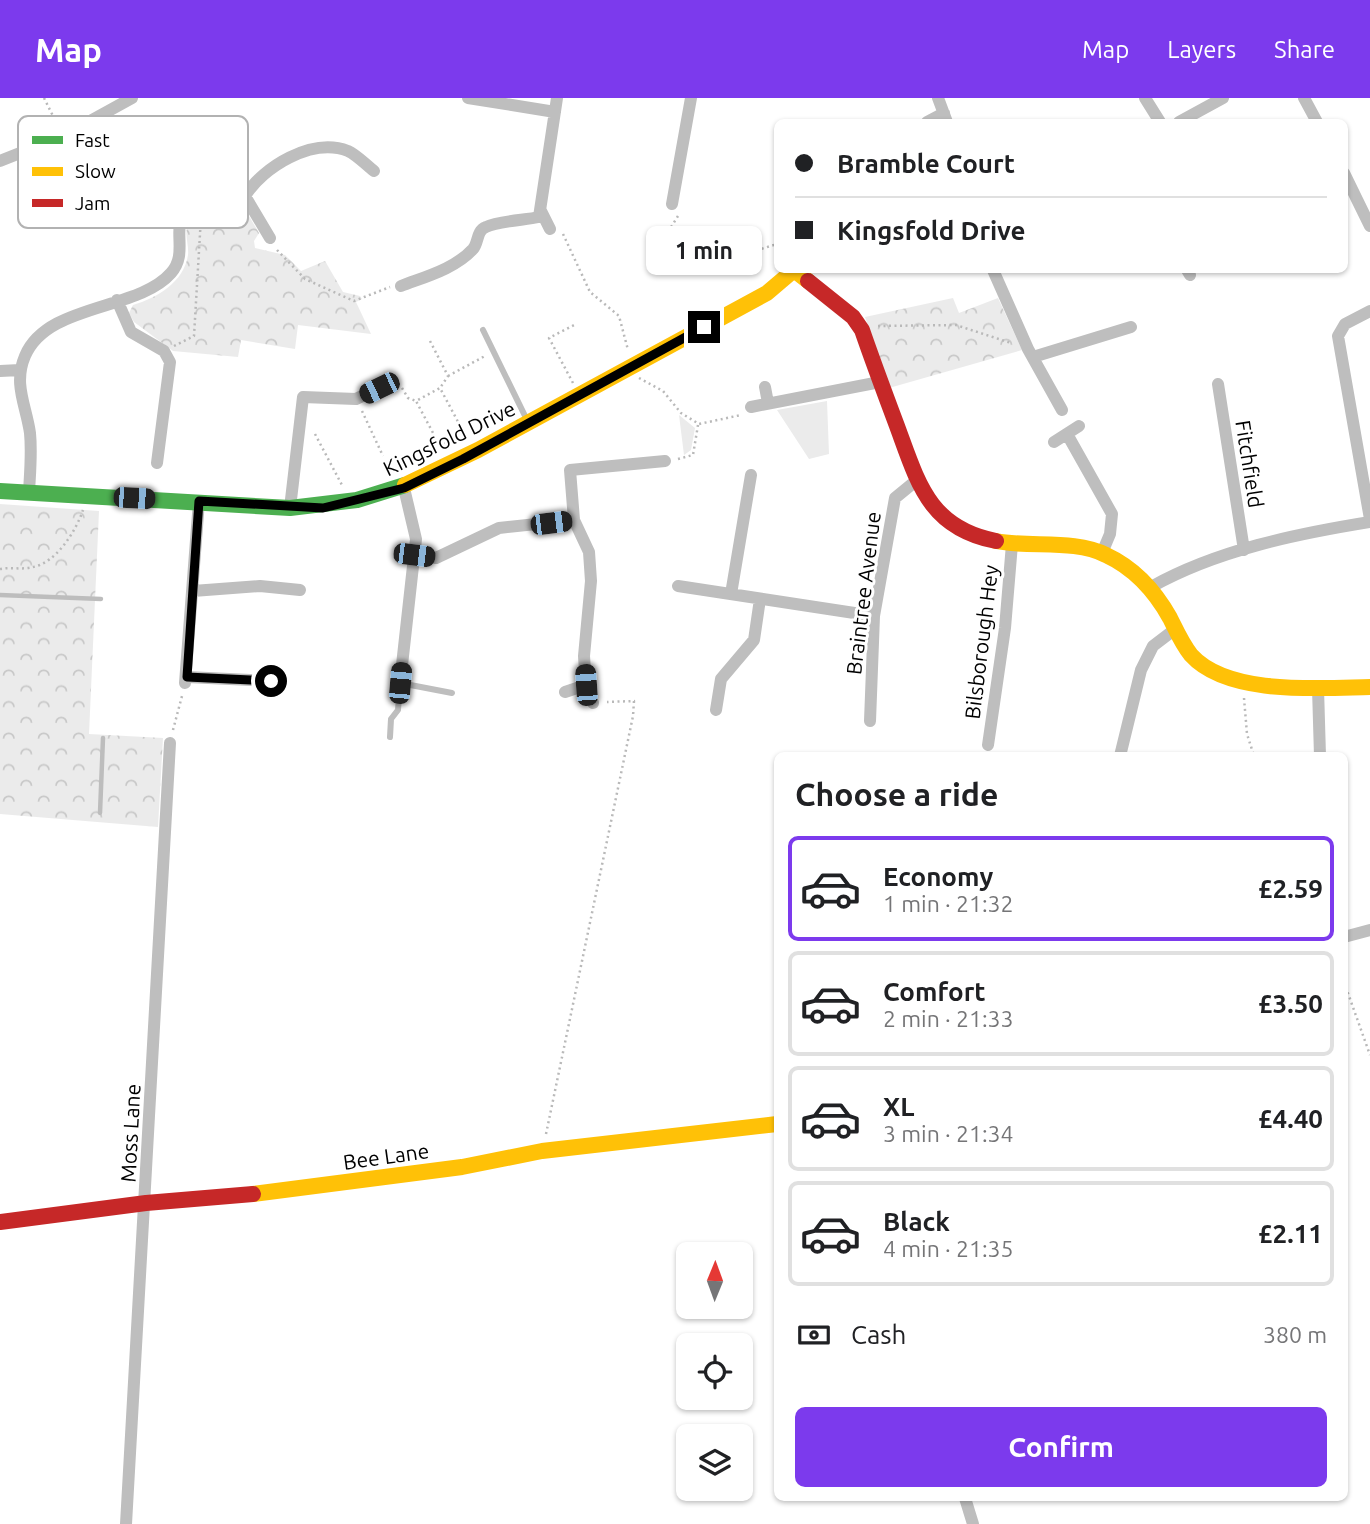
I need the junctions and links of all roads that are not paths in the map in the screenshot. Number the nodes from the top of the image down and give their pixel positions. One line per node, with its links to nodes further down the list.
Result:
1 (132, 98): 10 (street)
2 (468, 98): 9 (street)
3 (557, 98): 9 (street)
4 (691, 98): 21 (street)
5 (938, 98): 11 (street)
6 (1145, 98): 12 (street)
7 (1223, 98): 13 (street)
8 (1304, 98): 14 (street)
9 (555, 112): 22 (street)
10 (99, 116)
11 (946, 118)
12 (1158, 119)
13 (1184, 119)
14 (1315, 119)
15 (18, 154): 16 (street)
16 (0, 161)
17 (373, 171): 19 (street)
18 (1348, 181): 23 (street)
19 (248, 192)
20 (248, 201): 26 (street)
21 (672, 204)
22 (541, 211): 25 (street); 30 (street)
23 (1370, 226)
24 (182, 228): 31 (street)
25 (550, 229)
26 (270, 238)
27 (790, 273): 45 (street, Kingsfold Drive)
28 (798, 273): 39 (street)
29 (994, 273): 35 (street)
30 (401, 286)
31 (117, 300): 36 (street); 50 (street)
32 (1370, 310): 59 (street)
33 (1131, 327): 35 (street)
34 (483, 330): 45 (lane)
35 (1033, 357): 44 (street)
36 (20, 370): 37 (street); 55 (street)
37 (0, 371)
38 (393, 381): 57 (street)
39 (880, 382): 42 (street); 52 (street)
40 (1218, 384): 61 (street, Fitchfield)
41 (765, 387): 42 (street)
42 (768, 403): 43 (street)
43 (751, 407)
44 (1062, 410)
45 (528, 423): 53 (street, Kingsfold Drive)
46 (1079, 426): 47 (street)
47 (1067, 434): 48 (street); 62 (street)
48 (1054, 442)
49 (665, 461): 58 (street)
50 (158, 463)
51 (751, 475): 68 (street)
52 (916, 480): 60 (street); 70 (street, Braintree Avenue)
53 (404, 488): 57 (street, Kingsfold Drive); 63 (street)
54 (0, 491): 55 (street, Kingsfold Drive)
55 (29, 492): 56 (street, Kingsfold Drive)
56 (199, 501): 57 (street, Kingsfold Drive); 67 (street)
57 (290, 508)
58 (574, 520): 63 (street); 74 (street)
59 (1370, 520): 61 (street)
60 (1012, 544): 62 (street); 84 (street, Bilsborough Hey)
61 (1244, 550): 65 (street)
62 (1102, 553): 65 (street)
63 (414, 555): 73 (street)
64 (678, 586): 68 (street)
65 (1151, 587): 71 (street)
66 (300, 590): 67 (street)
67 (192, 591): 72 (street)
68 (731, 594): 69 (street)
69 (760, 599): 70 (street); 80 (street)
70 (874, 616): 81 (street, Braintree Avenue)
71 (1174, 630): 76 (street); 85 (street)
72 (271, 681)
73 (400, 683): 78 (lane); 82 (lane)
74 (586, 685): 77 (street); 79 (street)
75 (1370, 687): 76 (street)
76 (1318, 688): 86 (street)
77 (565, 692)
78 (452, 693)
79 (593, 703)
80 (716, 710)
81 (870, 721)
82 (390, 737)
83 (170, 743): 90 (street, Moss Lane)
84 (988, 745)
85 (1121, 752)
86 (1320, 752)
87 (1370, 930): 88 (street)
88 (1348, 936)
89 (774, 1124): 90 (street, Bee Lane)
90 (146, 1203): 91 (street, Bee Lane); 93 (street, Moss Lane)
91 (0, 1222)
92 (966, 1501): 94 (street)
93 (126, 1524)
94 (973, 1524)

